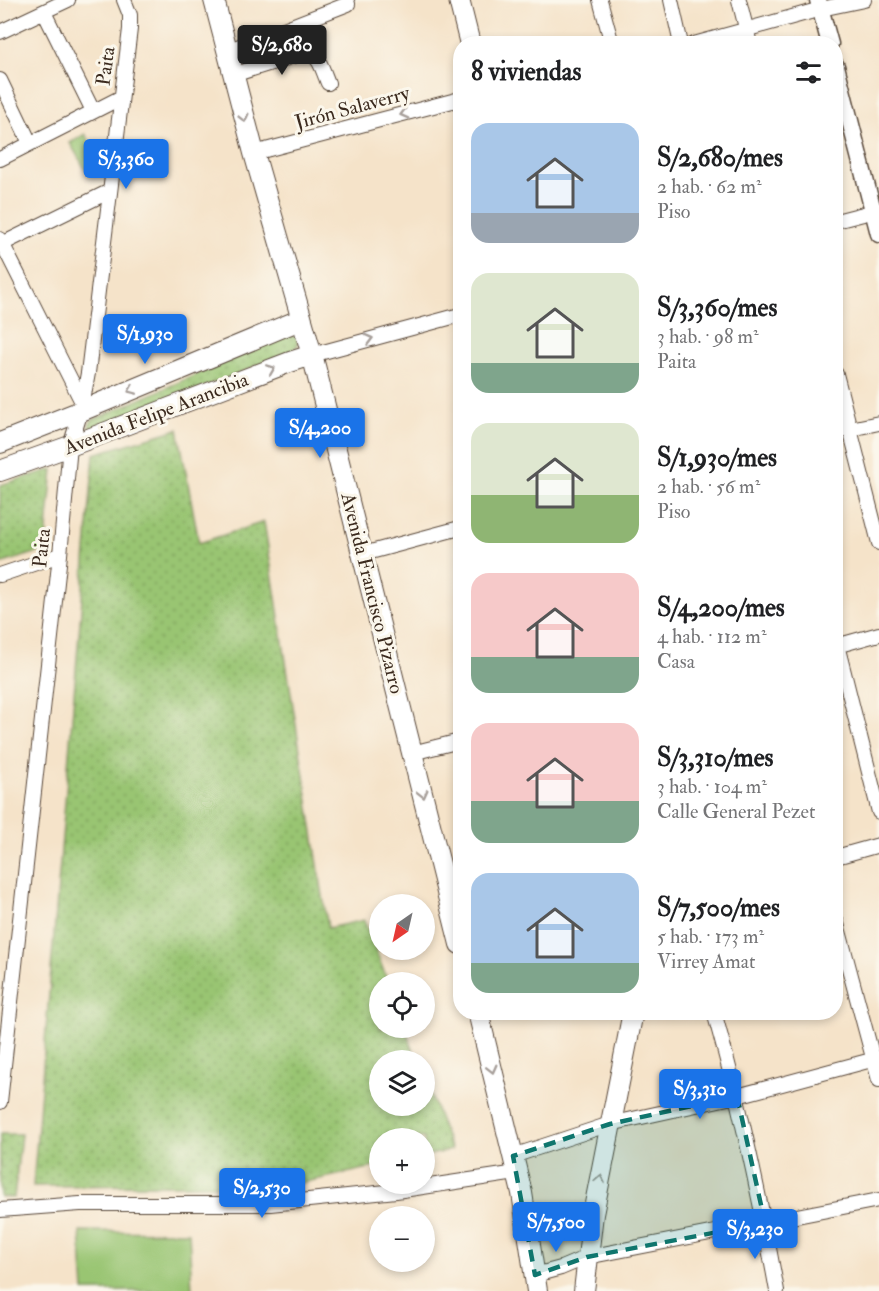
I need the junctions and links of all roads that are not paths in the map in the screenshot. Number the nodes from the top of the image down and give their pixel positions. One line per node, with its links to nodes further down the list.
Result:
1 (68, 0): 11 (street)
2 (124, 0): 25 (street, Paita)
3 (214, 0): 20 (main road, Avenida Francisco Pizarro)
4 (459, 0): 14 (main road)
5 (600, 0): 15 (street)
6 (671, 0): 16 (street)
7 (739, 0): 12 (street)
8 (864, 0): 10 (street)
9 (348, 4): 20 (street)
10 (820, 5): 12 (street); 19 (street)
11 (44, 12): 13 (street); 27 (street)
12 (746, 30): 17 (street); 18 (street)
13 (0, 32)
14 (468, 36)
15 (610, 36)
16 (679, 36)
17 (724, 36)
18 (748, 36)
19 (828, 36)
20 (227, 51): 21 (main road, Avenida Francisco Pizarro)
21 (233, 75): 23 (street); 29 (main road, Avenida Francisco Pizarro, one-way to 29)
22 (0, 80): 28 (street)
23 (328, 83)
24 (843, 91): 32 (street)
25 (120, 98): 27 (street); 31 (street, Paita)
26 (453, 101): 29 (street, Jirón Salaverry, one-way to 29)
27 (93, 111): 28 (street)
28 (30, 143): 30 (street)
29 (254, 153): 37 (main road, Avenida Francisco Pizarro)
30 (0, 159)
31 (110, 190): 35 (street); 40 (street, Paita)
32 (876, 211): 33 (street); 34 (street)
33 (843, 219)
34 (879, 234)
35 (1, 241): 40 (street)
36 (453, 317): 38 (street, one-way to 36)
37 (302, 319): 38 (main road, Avenida Francisco Pizarro); 40 (main road, Avenida Felipe Arancibia, one-way to 40)
38 (312, 355): 45 (main road, Avenida Felipe Arancibia, one-way to 38); 49 (main road, Avenida Francisco Pizarro)
39 (843, 404): 42 (street)
40 (82, 408): 44 (main road, Avenida Felipe Arancibia); 45 (street, Paita)
41 (879, 423): 42 (street)
42 (849, 429): 43 (street); 48 (street)
43 (843, 430)
44 (1, 441)
45 (70, 447): 46 (main road, Avenida Felipe Arancibia); 50 (street, Paita)
46 (0, 471)
47 (453, 530): 49 (street)
48 (879, 543)
49 (363, 554): 56 (main road, Avenida Francisco Pizarro)
50 (60, 555): 51 (street); 68 (street, Paita)
51 (0, 575)
52 (879, 634): 53 (street)
53 (843, 642)
54 (843, 671): 57 (street)
55 (453, 743): 56 (street)
56 (412, 753): 60 (main road, Avenida Francisco Pizarro, one-way to 60)
57 (879, 812)
58 (879, 845): 59 (street)
59 (843, 855)
60 (453, 916)
61 (843, 944): 65 (street)
62 (480, 1020): 70 (main road, one-way to 70)
63 (631, 1020): 69 (main road)
64 (716, 1020): 67 (street)
65 (876, 1058): 66 (street); 67 (street)
66 (879, 1080)
67 (737, 1096): 69 (street); 73 (street)
68 (0, 1102)
69 (610, 1124): 70 (street); 74 (main road, one-way to 69)
70 (515, 1164): 72 (street); 75 (main road)
71 (879, 1200): 73 (street)
72 (0, 1210)
73 (765, 1223): 74 (street); 77 (street)
74 (587, 1257): 75 (street); 76 (main road)
75 (536, 1283)
76 (584, 1291)
77 (777, 1291)

